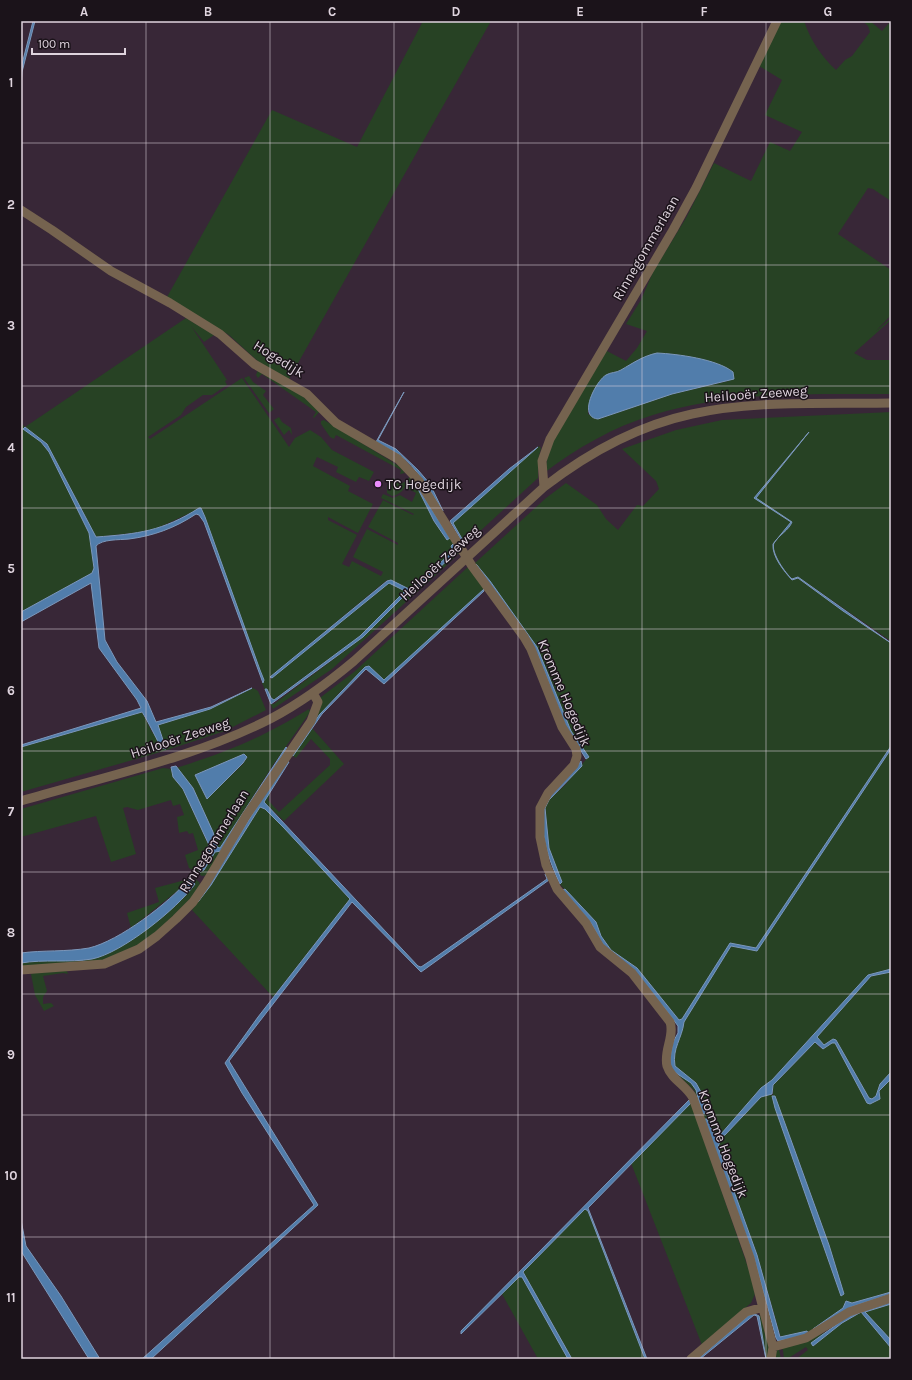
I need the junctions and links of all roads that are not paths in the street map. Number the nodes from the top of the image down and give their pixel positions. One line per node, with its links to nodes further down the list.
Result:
1 (777, 21): 4 (street, Rinnegommerlaan)
2 (21, 210): 5 (street, Hogedijk)
3 (891, 402): 4 (street, Heilooër Zeeweg)
4 (544, 487): 5 (street, Heilooër Zeeweg)
5 (466, 557): 6 (street, Heilooër Zeeweg); 10 (street, Kromme Hogedijk)
6 (313, 693): 7 (street, Heilooër Zeeweg); 8 (street, Rinnegommerlaan)
7 (21, 801)
8 (21, 970)
9 (891, 1298): 11 (street)
10 (763, 1307): 11 (street, Kromme Hogedijk); 12 (street)
11 (773, 1348): 13 (street)
12 (691, 1359)
13 (771, 1359)

